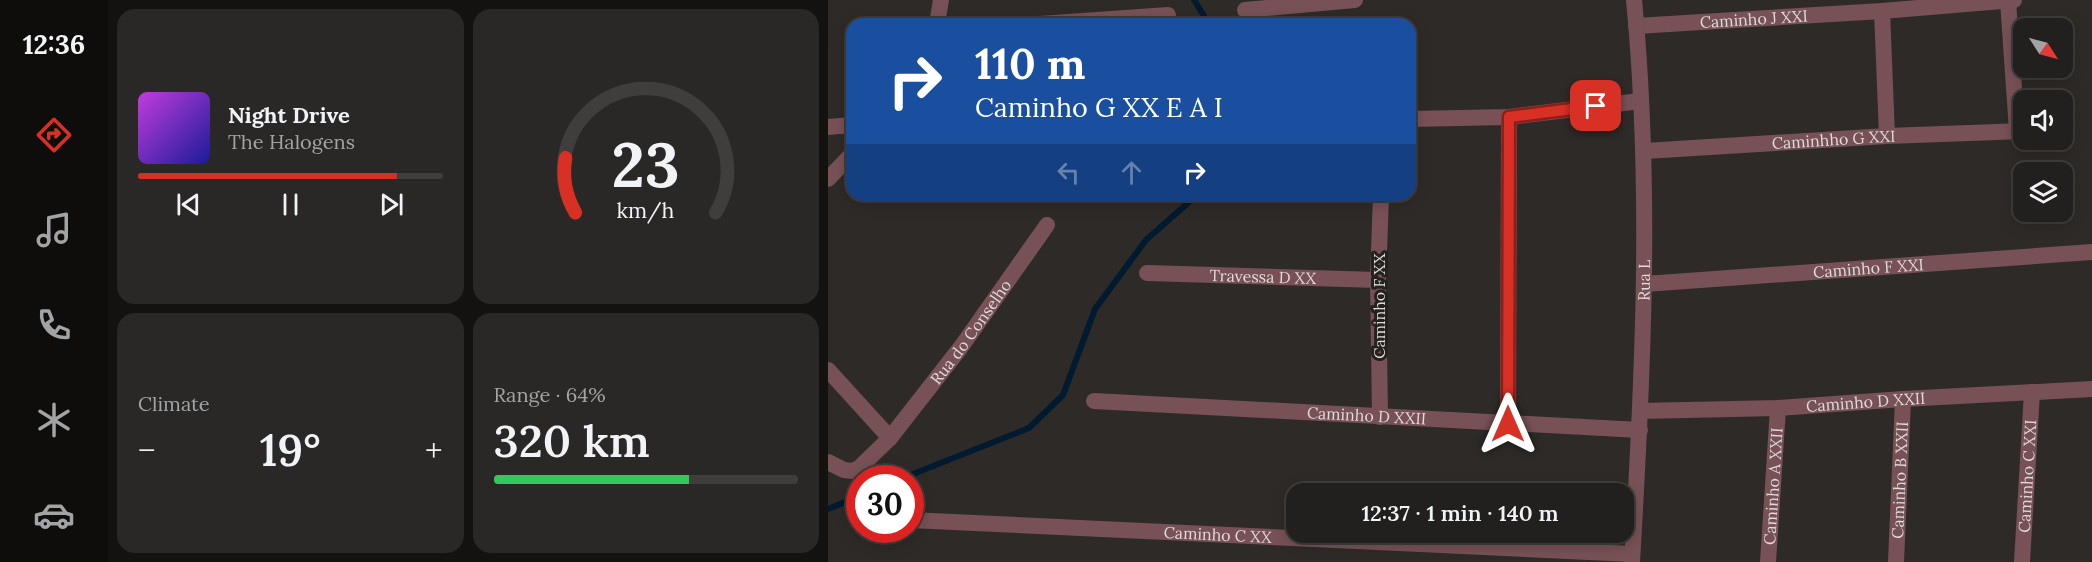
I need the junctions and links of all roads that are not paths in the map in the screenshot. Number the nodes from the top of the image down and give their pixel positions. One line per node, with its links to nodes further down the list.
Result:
1 (941, 0): 8 (street)
2 (1355, 0): 5 (street)
3 (1634, 0): 10 (street, Rua L)
4 (2011, 0): 6 (street, Caminho J XXI); 11 (street)
5 (1245, 10)
6 (1882, 11): 10 (street, Caminho J XXI); 18 (street)
7 (1168, 15): 9 (street)
8 (938, 18)
9 (1125, 18)
10 (1636, 26): 12 (street, Rua L)
11 (2017, 90)
12 (1640, 102): 13 (street); 19 (street, Rua L)
13 (1509, 117): 14 (street); 36 (street)
14 (1416, 119)
15 (846, 126): 16 (street)
16 (828, 127)
17 (2013, 131): 18 (street, Caminhho G XXI)
18 (1887, 136): 19 (street, Caminhho G XXI)
19 (1645, 151): 27 (street, Rua L)
20 (846, 163): 21 (street)
21 (828, 179)
22 (1382, 201): 26 (street, Caminho F XX)
23 (1047, 225): 38 (street, Rua do Conselho)
24 (2092, 252): 27 (street, Caminho F XXI)
25 (1147, 273): 26 (street, Travessa D XX)
26 (1378, 280): 35 (street, Caminho F XX)
27 (1645, 285): 34 (street, Rua L)
28 (828, 370): 38 (street)
29 (2092, 389): 30 (street, Caminho D XXII)
30 (2032, 392): 31 (street, Caminho D XXII); 44 (street, Caminho C XXI)
31 (1903, 399): 33 (street, Caminho D XXII); 43 (street, Caminho B XXII)
32 (1094, 401): 35 (street, Caminho D XXII)
33 (1778, 408): 34 (street, Caminho D XXII); 42 (street, Caminho A XXII)
34 (1640, 411): 37 (street, Rua L)
35 (1380, 417): 36 (street, Caminho D XXII)
36 (1508, 424): 37 (street, Caminho D XXII)
37 (1640, 430): 41 (street, Rua L)
38 (890, 438): 39 (street, Rua do Conselho)
39 (828, 462)
40 (924, 521): 41 (street, Caminho C XX)
41 (1632, 558)
42 (1768, 562)
43 (1896, 562)
44 (2022, 562)

